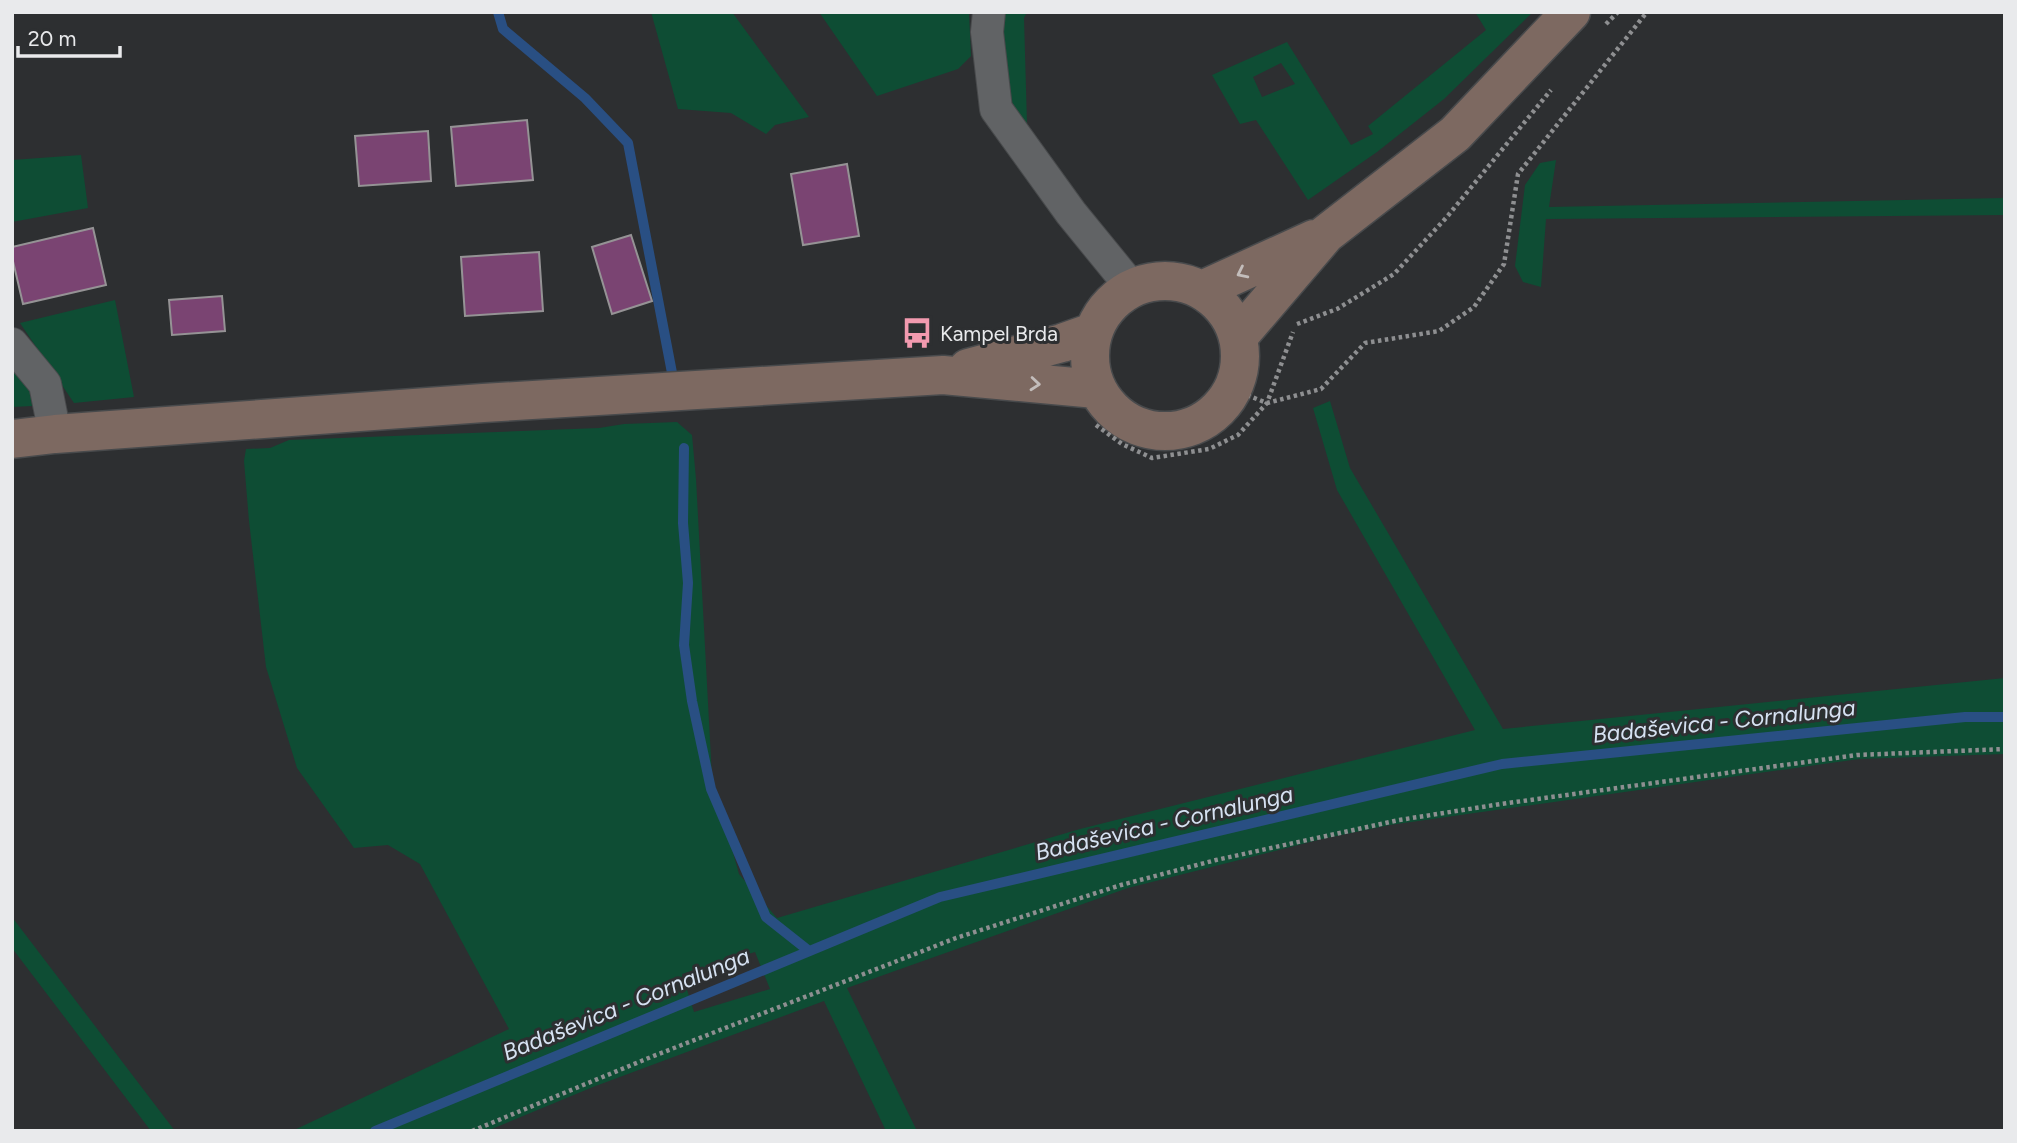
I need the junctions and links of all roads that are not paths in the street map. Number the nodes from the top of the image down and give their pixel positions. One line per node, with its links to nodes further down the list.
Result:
1 (989, 12): 4 (street)
2 (1571, 12): 3 (street)
3 (1326, 234): 5 (street, one-way to 5); 7 (street)
4 (1133, 289): 5 (street); 6 (street)
5 (1202, 290): 7 (street)
6 (1093, 332): 9 (street); 10 (street)
7 (1239, 336): 10 (street)
8 (12, 344): 11 (street)
9 (943, 375): 10 (street, one-way to 10); 11 (street)
10 (1096, 389)
11 (55, 434): 12 (street)
12 (12, 439)

